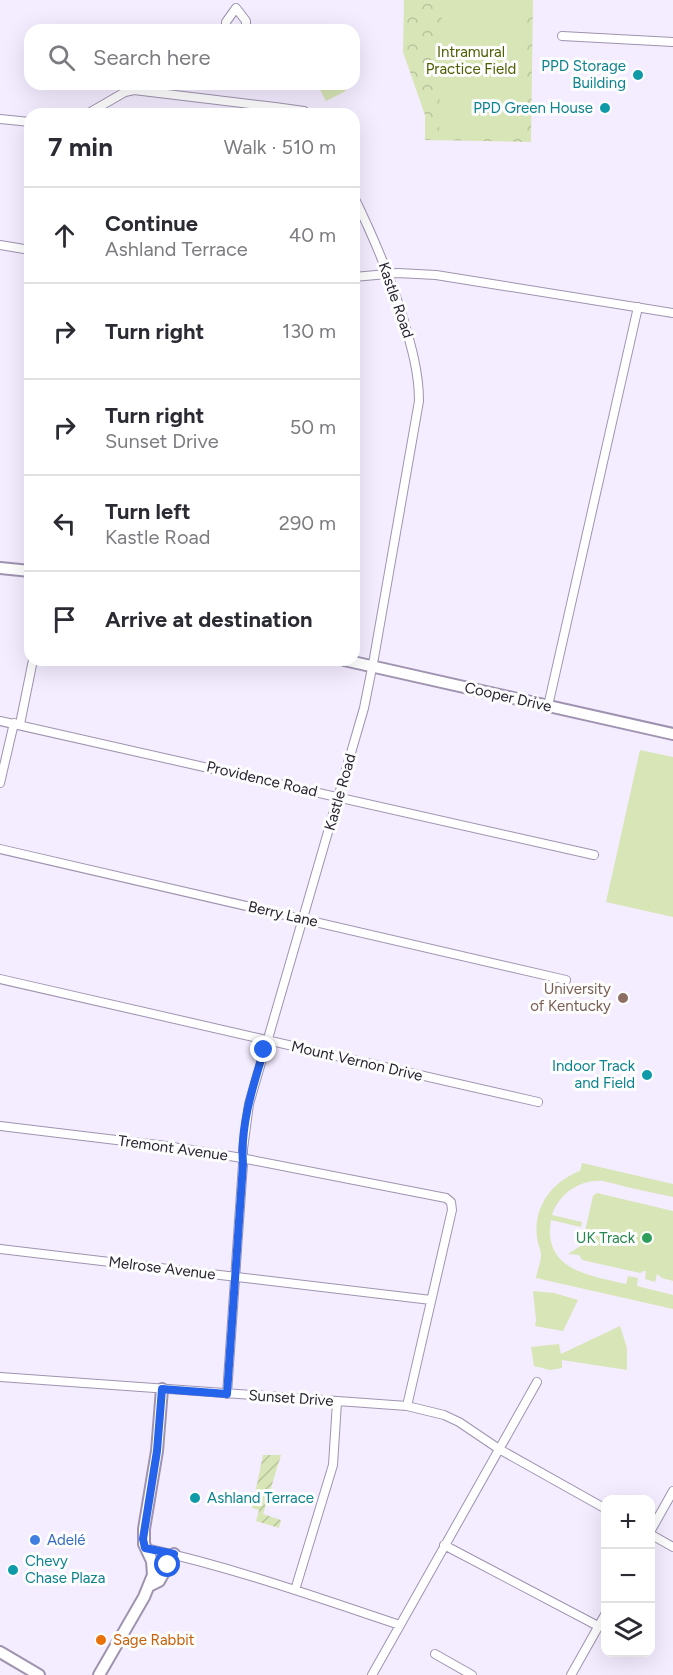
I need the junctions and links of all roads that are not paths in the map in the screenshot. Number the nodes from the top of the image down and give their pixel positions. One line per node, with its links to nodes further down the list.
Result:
1 (235, 4): 2 (street); 3 (street)
2 (226, 24)
3 (246, 24)
4 (562, 36): 5 (street)
5 (673, 42)
6 (134, 90): 9 (street)
7 (134, 90): 8 (street)
8 (97, 108)
9 (282, 108)
10 (0, 119): 11 (street)
11 (24, 121)
12 (360, 209): 15 (street, Kastle Road)
13 (0, 244): 14 (street)
14 (24, 249)
15 (387, 273): 16 (street); 17 (street); 23 (street, Kastle Road)
16 (360, 276)
17 (638, 308): 18 (street); 24 (street)
18 (673, 313)
19 (0, 568): 20 (main road)
20 (24, 570)
21 (360, 663): 23 (main road, Cooper Drive)
22 (32, 666): 26 (street)
23 (373, 666): 24 (main road, Cooper Drive); 29 (street, Kastle Road)
24 (548, 706): 27 (main road, Cooper Drive)
25 (0, 721): 26 (street, Providence Road)
26 (17, 724): 28 (street); 29 (street, Providence Road)
27 (673, 734)
28 (0, 783)
29 (339, 797): 31 (street, Providence Road); 32 (street, Kastle Road)
30 (0, 849): 32 (street, Berry Lane)
31 (594, 855)
32 (303, 919): 34 (street, Berry Lane); 35 (street, Kastle Road)
33 (0, 979): 35 (street, Mount Vernon Drive)
34 (566, 980)
35 (267, 1041): 36 (street, Mount Vernon Drive); 38 (street, Kastle Road)
36 (538, 1102)
37 (0, 1126): 38 (street, Tremont Avenue)
38 (243, 1158): 40 (street, Kastle Road); 41 (street, Tremont Avenue)
39 (0, 1249): 40 (street, Melrose Avenue)
40 (235, 1277): 41 (street, Melrose Avenue); 45 (street, Kastle Road)
41 (431, 1300): 47 (street)
42 (0, 1377): 44 (street, Sunset Drive)
43 (537, 1382): 48 (street)
44 (162, 1389): 45 (street, Sunset Drive); 55 (main road)
45 (227, 1394): 46 (street, Sunset Drive)
46 (337, 1402): 47 (street, Sunset Drive); 58 (street)
47 (407, 1406): 48 (street, Sunset Drive)
48 (499, 1449): 50 (street, Sunset Drive); 53 (street)
49 (673, 1491): 51 (street)
50 (601, 1506)
51 (655, 1525)
52 (655, 1536): 54 (street)
53 (444, 1545): 60 (street); 61 (street)
54 (673, 1547)
55 (145, 1548): 56 (street); 57 (main road)
56 (174, 1554): 57 (main road); 58 (street)
57 (149, 1586): 65 (main road)
58 (295, 1590): 60 (street)
59 (601, 1622): 61 (street)
60 (400, 1625): 66 (street)
61 (598, 1626): 68 (street)
62 (0, 1652): 64 (main road)
63 (435, 1654): 67 (street)
64 (39, 1675)
65 (99, 1675)
66 (372, 1675)
67 (472, 1675)
68 (571, 1675)

